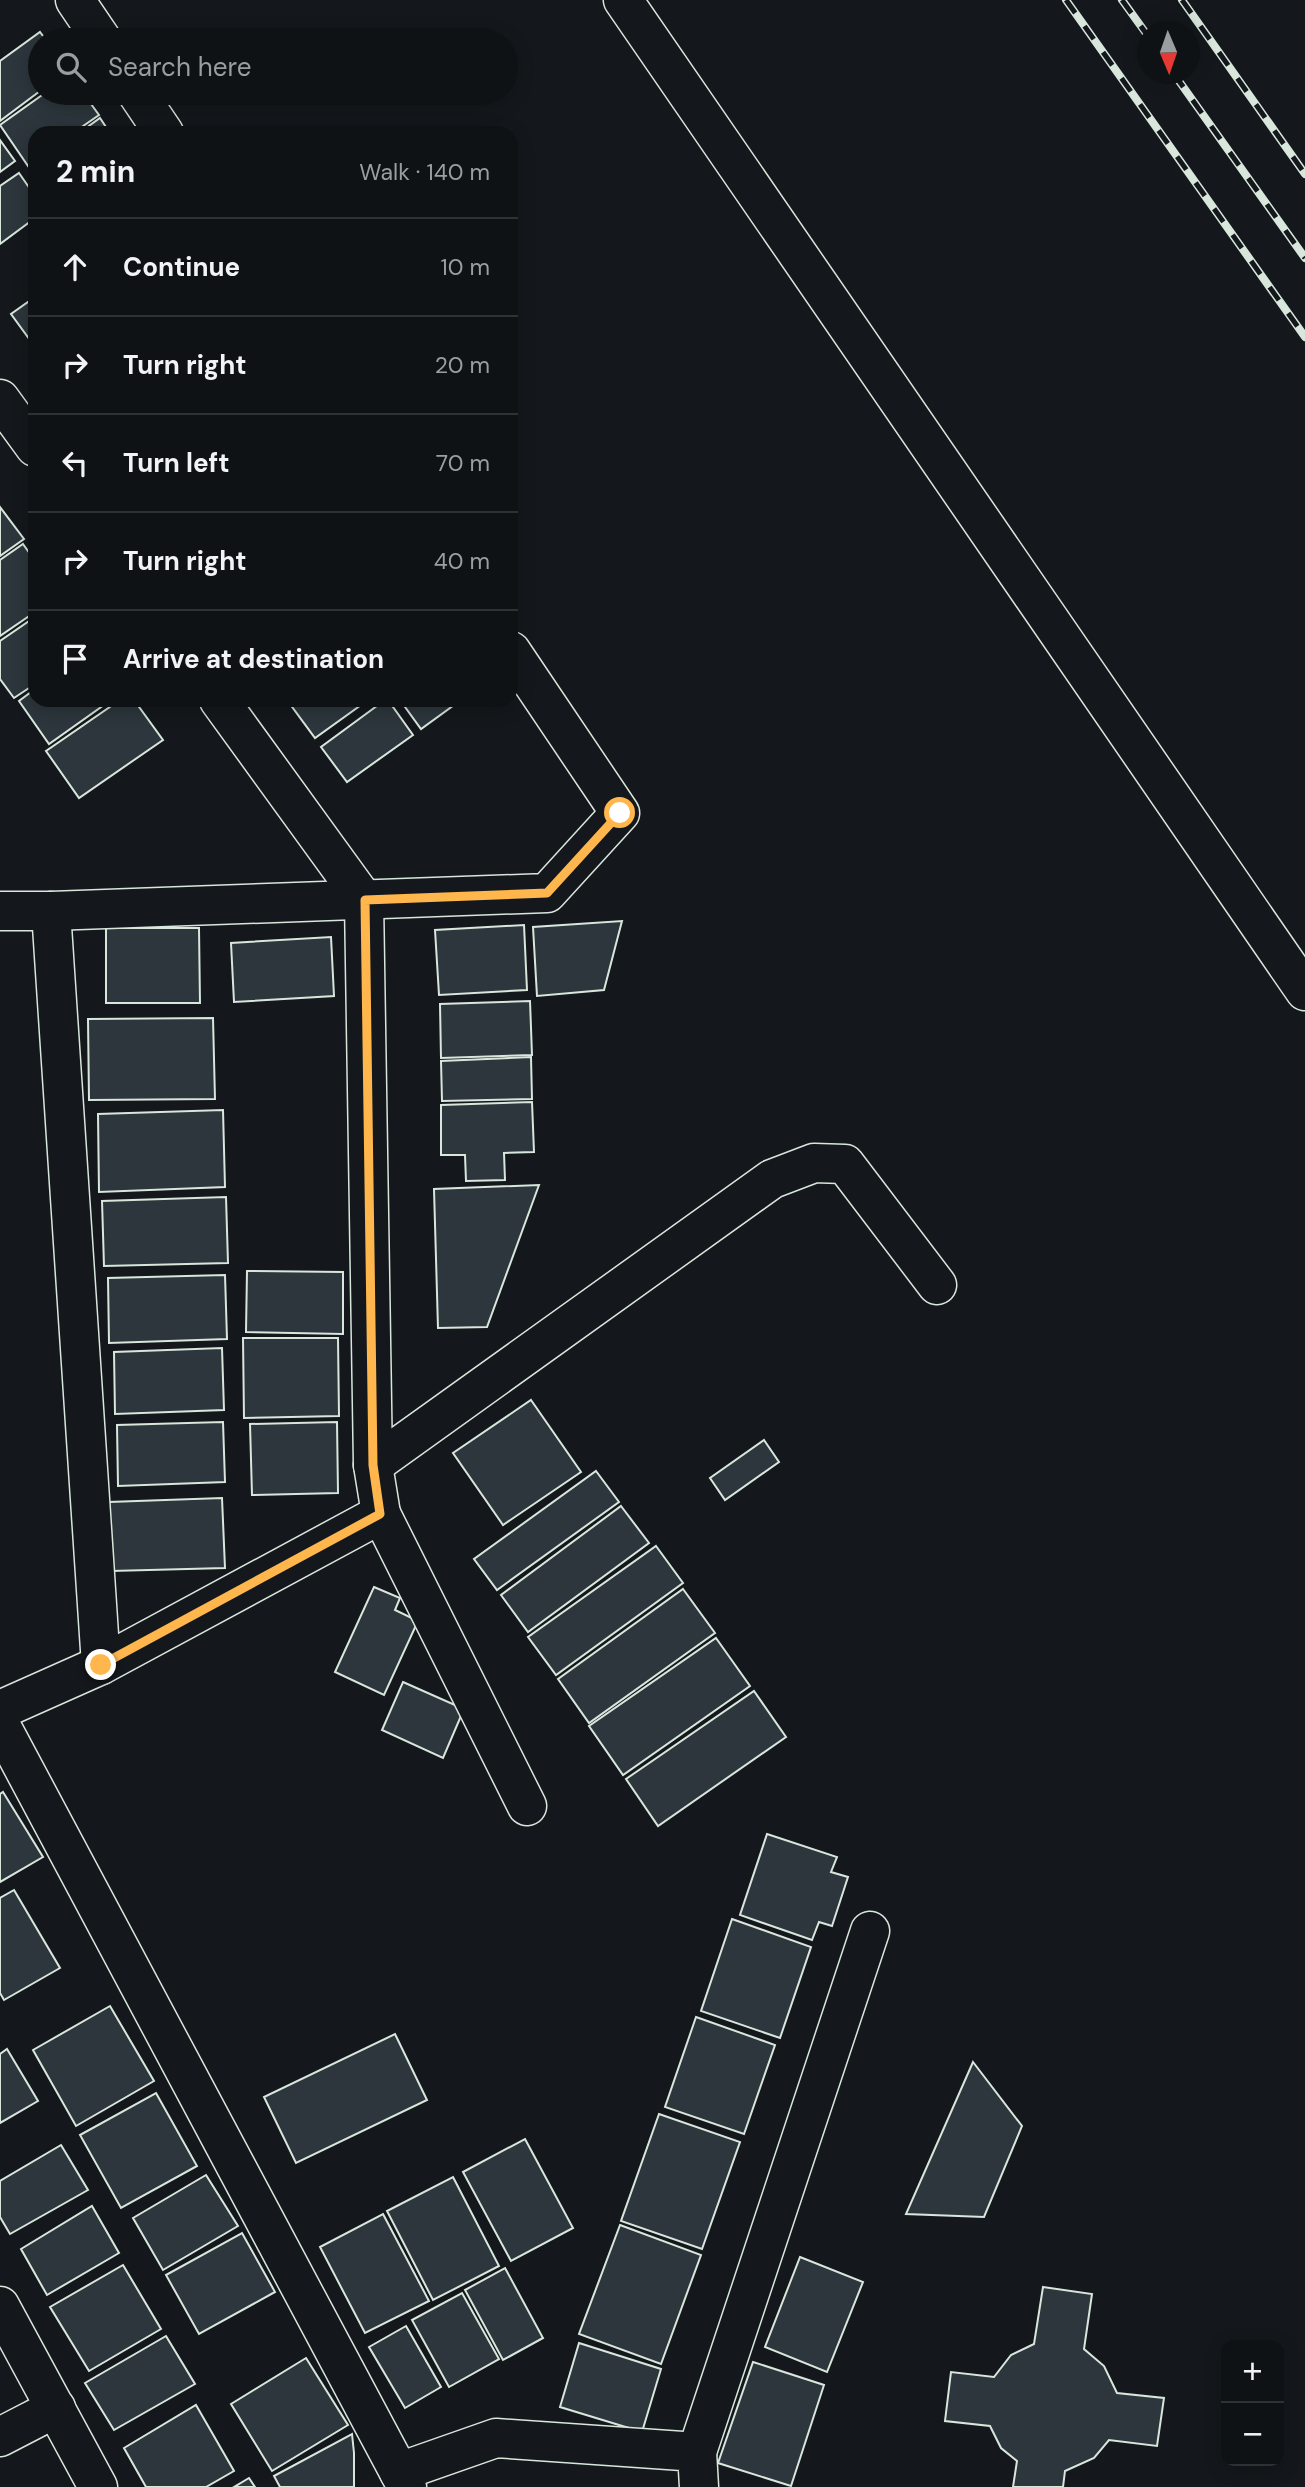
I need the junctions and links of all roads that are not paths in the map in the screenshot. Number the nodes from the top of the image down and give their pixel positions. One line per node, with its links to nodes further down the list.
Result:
1 (75, 0): 3 (street)
2 (623, 0): 13 (street)
3 (94, 28)
4 (145, 105): 5 (street)
5 (159, 126)
6 (0, 399): 7 (street)
7 (28, 437)
8 (518, 661): 10 (street)
9 (224, 707): 10 (street)
10 (365, 900): 12 (street); 15 (street)
11 (0, 911): 12 (street)
12 (51, 911): 17 (street)
13 (1305, 991)
14 (937, 1285): 15 (street)
15 (373, 1465): 16 (street)
16 (380, 1514): 17 (street); 20 (street)
17 (101, 1665): 18 (street)
18 (0, 1710)
19 (0, 1724): 26 (street)
20 (527, 1806)
21 (870, 1931): 25 (street)
22 (0, 2306): 23 (street)
23 (56, 2408): 24 (street); 27 (street)
24 (0, 2437)
25 (698, 2469): 26 (street)
26 (403, 2479)
27 (98, 2487)

